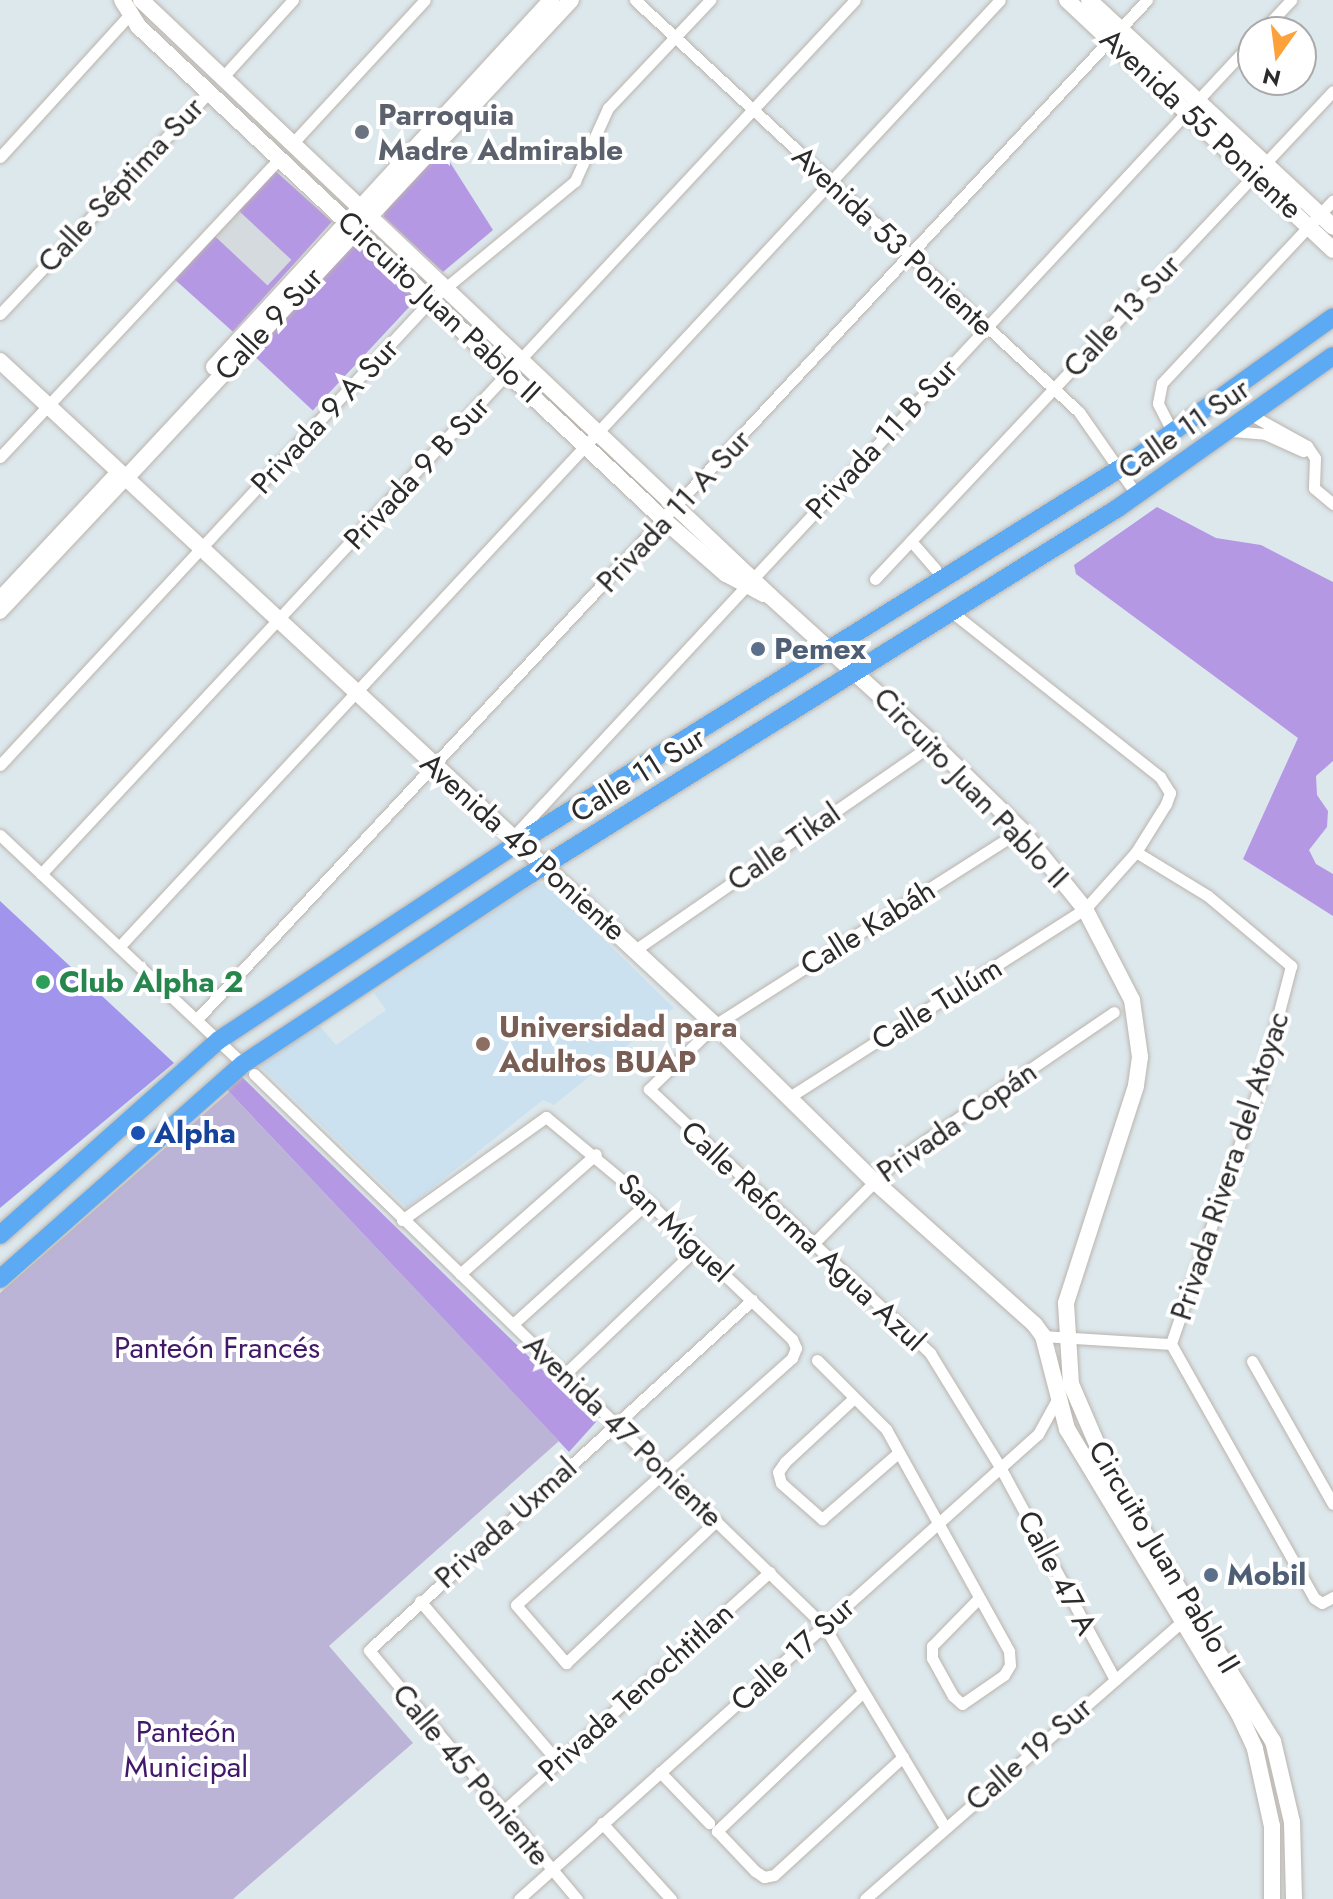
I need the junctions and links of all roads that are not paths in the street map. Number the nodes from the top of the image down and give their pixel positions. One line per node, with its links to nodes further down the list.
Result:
1 (141, 0): 19 (main road, Circuito Juan Pablo II)
2 (293, 0): 19 (street, Calle Séptima Sur)
3 (425, 0): 23 (street)
4 (551, 0): 28 (main road, Calle 9 Sur)
5 (571, 0): 28 (main road, Calle 9 Sur)
6 (635, 0): 17 (street, Avenida 53 Poniente)
7 (710, 0): 17 (street, Privada 9 A Sur)
8 (855, 0): 22 (street, Privada 9 B Sur)
9 (1000, 0): 26 (street)
10 (1067, 0): 16 (main road, Avenida 55 Poniente)
11 (1089, 0): 16 (main road, Avenida 55 Poniente)
12 (1147, 0): 16 (street, Privada 11 A Sur)
13 (1291, 0): 15 (street)
14 (126, 8): 19 (main road, Circuito Juan Pablo II); 24 (street)
15 (1276, 16)
16 (1115, 34): 21 (main road, Avenida 55 Poniente); 33 (street, Privada 11 A Sur)
17 (675, 38): 22 (street, Avenida 53 Poniente); 34 (street, Privada 9 A Sur)
18 (1237, 58): 21 (street, Privada 11 B Sur)
19 (215, 85): 23 (main road, Circuito Juan Pablo II); 36 (street, Calle Séptima Sur)
20 (1333, 91): 25 (street, Calle 13 Sur)
21 (1192, 106): 25 (main road, Avenida 55 Poniente); 38 (street, Privada 11 B Sur)
22 (752, 109): 26 (street, Avenida 53 Poniente); 40 (street, Privada 9 B Sur)
23 (285, 151): 28 (main road, Circuito Juan Pablo II); 30 (main road, Circuito Juan Pablo II); 44 (street)
24 (0, 157)
25 (1260, 169): 29 (main road, Avenida 55 Poniente); 43 (street, Calle 13 Sur)
26 (830, 182): 33 (street, Avenida 53 Poniente); 46 (street)
27 (1333, 200): 29 (street)
28 (365, 212): 30 (main road, Calle 9 Sur); 34 (main road, Circuito Juan Pablo II)
29 (1315, 220): 31 (main road, Avenida 55 Poniente); 32 (main road, Avenida 55 Poniente); 47 (street)
30 (352, 226): 35 (main road, Circuito Juan Pablo II); 53 (main road, Calle 9 Sur)
31 (1333, 227)
32 (1333, 250)
33 (908, 254): 38 (street, Avenida 53 Poniente); 56 (street, Privada 11 A Sur)
34 (446, 286): 35 (street, Privada 9 A Sur); 40 (main road, Circuito Juan Pablo II)
35 (432, 299): 42 (main road, Circuito Juan Pablo II); 59 (street, Privada 9 A Sur)
36 (0, 314)
37 (1333, 317): 47 (main road, Calle 11 Sur)
38 (985, 327): 43 (street, Avenida 53 Poniente); 62 (street, Privada 11 B Sur)
39 (1333, 356): 45 (main road, Calle 11 Sur)
40 (523, 358): 42 (street, Privada 9 B Sur); 46 (main road, Circuito Juan Pablo II)
41 (0, 361): 44 (main road, Avenida 49 Poniente)
42 (509, 373): 49 (main road, Circuito Juan Pablo II); 66 (street, Privada 9 B Sur)
43 (1054, 389): 52 (street, Avenida 53 Poniente); 58 (street, Calle 13 Sur)
44 (48, 406): 50 (street); 53 (main road, Avenida 49 Poniente)
45 (1253, 416): 48 (main road, Calle 11 Sur); 51 (street)
46 (600, 430): 49 (street); 56 (main road, Circuito Juan Pablo II)
47 (1172, 431): 52 (main road, Calle 11 Sur)
48 (1232, 431): 51 (street); 54 (main road, Calle 11 Sur)
49 (586, 446): 57 (main road, Circuito Juan Pablo II); 69 (street)
50 (0, 457)
51 (1315, 458): 55 (street)
52 (1120, 469): 54 (street, Avenida 53 Poniente); 67 (main road, Calle 11 Sur)
53 (122, 474): 59 (main road, Avenida 49 Poniente); 63 (street, Calle 9 Sur); 64 (street, Calle 9 Sur)
54 (1137, 495): 65 (main road, Calle 11 Sur)
55 (1333, 504)
56 (678, 505): 57 (street, Privada 11 A Sur); 62 (main road, Circuito Juan Pablo II)
57 (664, 520): 62 (main road, Circuito Juan Pablo II); 72 (street, Privada 11 A Sur)
58 (911, 541): 60 (street); 61 (street, Calle 13 Sur)
59 (202, 549): 66 (main road, Avenida 49 Poniente); 71 (street, Privada 9 A Sur)
60 (935, 569)
61 (875, 579)
62 (749, 583): 67 (main road, Circuito Juan Pablo II); 73 (street, Privada 11 B Sur)
63 (0, 598)
64 (0, 612)
65 (954, 614): 68 (main road, Calle 11 Sur); 78 (street, Calle Tulúm)
66 (279, 621): 69 (main road, Avenida 49 Poniente); 80 (street, Privada 9 B Sur)
67 (835, 650): 68 (main road, Circuito Juan Pablo II); 74 (main road, Calle 11 Sur)
68 (860, 673): 70 (main road, Circuito Juan Pablo II); 79 (main road, Calle 11 Sur)
69 (355, 693): 72 (main road, Avenida 49 Poniente); 82 (street)
70 (933, 744): 75 (main road, Circuito Juan Pablo II); 83 (street, Calle Tikal)
71 (0, 765)
72 (435, 767): 77 (main road, Avenida 49 Poniente); 85 (street, Privada 11 A Sur)
73 (542, 806): 74 (street); 77 (street, Privada 11 B Sur)
74 (556, 820): 77 (main road, Calle 11 Sur)
75 (1021, 830): 81 (main road, Circuito Juan Pablo II); 86 (street, Calle Kabáh)
76 (0, 835): 80 (street, Avenida 47 Poniente)
77 (515, 840): 79 (main road, Avenida 49 Poniente); 87 (main road, Calle 11 Sur)
78 (1136, 852): 81 (street, Calle Tulúm); 103 (street, Privada Rivera del Atoyac)
79 (543, 866): 83 (main road, Avenida 49 Poniente); 88 (main road, Calle 11 Sur)
80 (41, 874): 82 (street, Avenida 47 Poniente)
81 (1085, 909): 89 (street, Calle Tulúm); 102 (main road, Circuito Juan Pablo II)
82 (119, 947): 85 (street, Avenida 47 Poniente)
83 (635, 950): 86 (main road, Avenida 49 Poniente)
84 (1114, 1012): 91 (street, Privada Copán)
85 (197, 1019): 87 (street, Avenida 47 Poniente)
86 (715, 1025): 89 (main road, Avenida 49 Poniente); 95 (street, Calle Reforma Agua Azul)
87 (219, 1040): 88 (street, Avenida 47 Poniente); 94 (main road, Calle 11 Sur)
88 (247, 1068): 93 (street, Avenida 47 Poniente); 98 (main road, Calle 11 Sur)
89 (788, 1098): 91 (main road, Avenida 49 Poniente)
90 (596, 1154): 92 (street, San Miguel); 93 (street, San Miguel); 97 (street)
91 (873, 1180): 95 (street, Privada Copán); 101 (main road, Avenida 49 Poniente)
92 (648, 1202): 96 (street, San Miguel); 100 (street)
93 (402, 1220): 97 (street, Avenida 47 Poniente)
94 (0, 1235)
95 (811, 1246): 111 (street, Calle Reforma Agua Azul)
96 (697, 1248): 99 (street, San Miguel); 106 (street)
97 (460, 1274): 100 (street, Avenida 47 Poniente)
98 (0, 1279)
99 (752, 1300): 109 (street, Privada Uxmal); 112 (street, San Miguel)
100 (513, 1324): 106 (street, Avenida 47 Poniente)
101 (1043, 1336): 102 (street); 108 (main road, Circuito Juan Pablo II)
102 (1064, 1336): 103 (street); 120 (main road, Circuito Juan Pablo II)
103 (1171, 1344): 117 (street, Privada Rivera del Atoyac)
104 (817, 1360): 107 (street)
105 (1252, 1361): 113 (street)
106 (564, 1375): 109 (street, Avenida 47 Poniente)
107 (854, 1398): 110 (street); 110 (street)
108 (1056, 1401): 111 (street, Calle 17 Sur); 120 (main road, Circuito Juan Pablo II)
109 (615, 1424): 112 (street, Avenida 47 Poniente); 119 (street, Privada Uxmal)
110 (898, 1453): 115 (street)
111 (1000, 1467): 115 (street, Calle 17 Sur); 123 (street, Calle 47 A)
112 (667, 1474): 114 (street, Avenida 47 Poniente); 114 (street)
113 (1333, 1504)
114 (716, 1521): 116 (street, Avenida 47 Poniente)
115 (938, 1523): 118 (street); 121 (street, Calle 17 Sur)
116 (770, 1572): 121 (street, Avenida 47 Poniente); 126 (street, Privada Tenochtitlan)
117 (1333, 1597)
118 (979, 1598): 118 (street)
119 (420, 1601): 122 (street, Privada Uxmal); 126 (street)
120 (1188, 1616): 123 (street, Calle 19 Sur); 137 (main road, Circuito Juan Pablo II); 138 (main road, Circuito Juan Pablo II)
121 (824, 1626): 124 (street, Avenida 47 Poniente); 127 (street, Calle 17 Sur)
122 (369, 1650): 128 (street, Calle 45 Poniente)
123 (1115, 1680): 131 (street, Calle 19 Sur)
124 (863, 1692): 125 (street, Avenida 47 Poniente); 130 (street)
125 (903, 1757): 130 (street); 131 (street, Avenida 47 Poniente)
126 (558, 1762): 128 (street, Privada Tenochtitlan)
127 (660, 1772): 129 (street, Calle 17 Sur); 130 (street)
128 (501, 1813): 132 (street, Calle 45 Poniente)
129 (602, 1823): 132 (street, Calle 17 Sur); 135 (street)
130 (713, 1827)
131 (945, 1827): 136 (street, Calle 19 Sur)
132 (551, 1869): 133 (street, Calle 17 Sur); 134 (street, Calle 45 Poniente)
133 (519, 1899)
134 (577, 1899)
135 (671, 1899)
136 (865, 1899)
137 (1272, 1899)
138 (1294, 1899)

